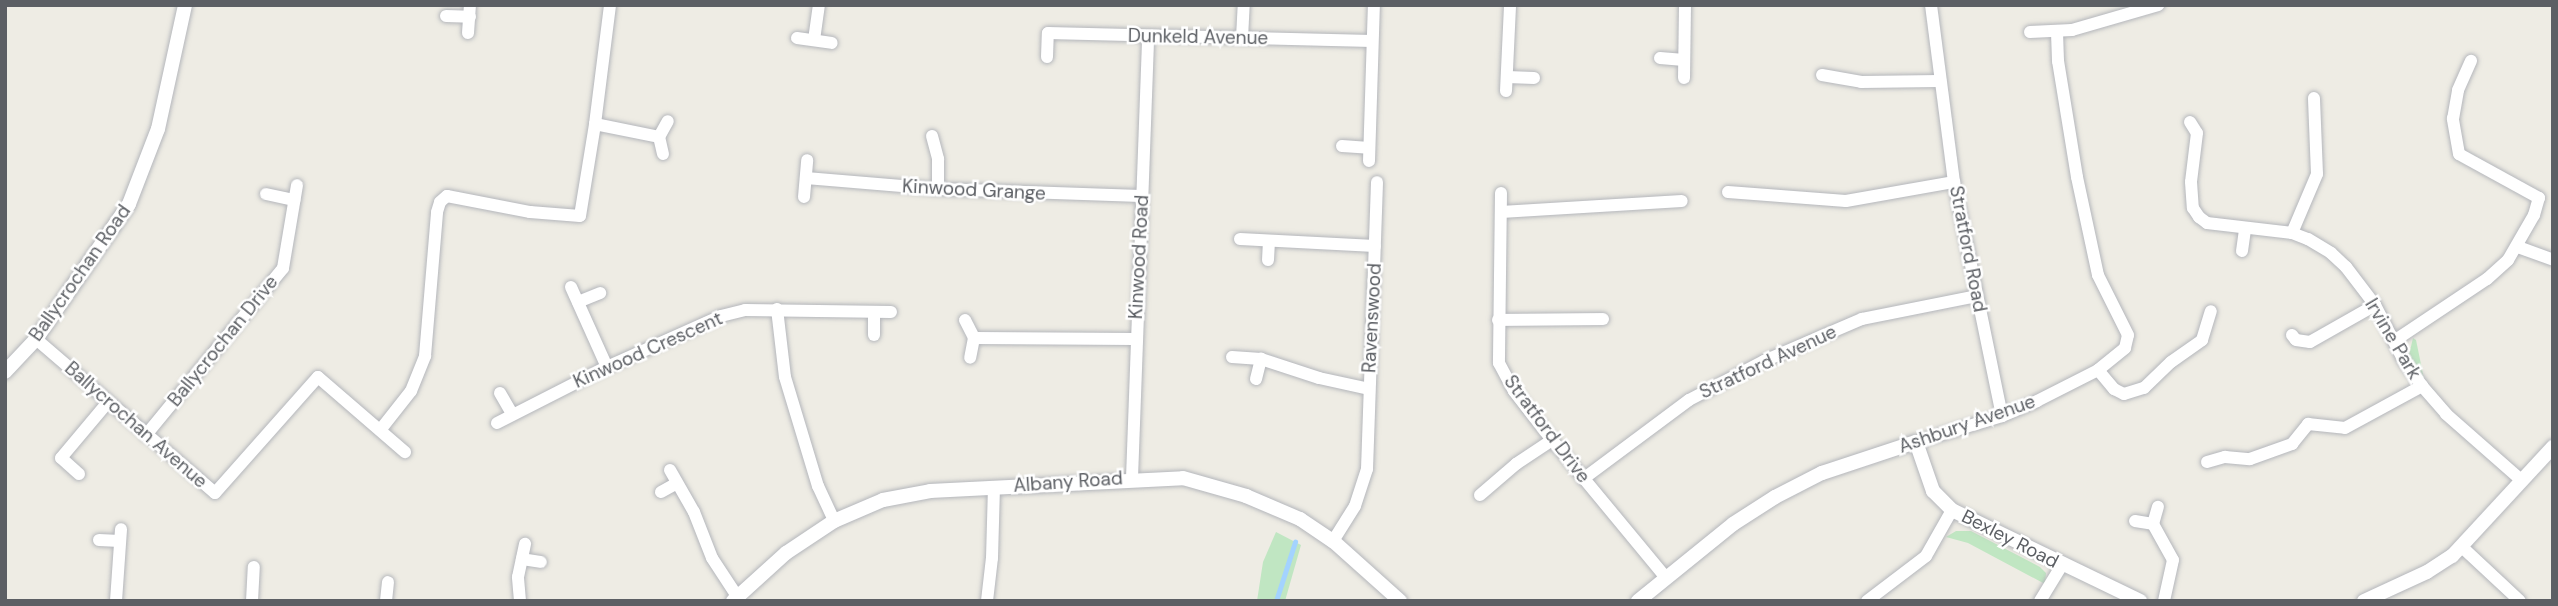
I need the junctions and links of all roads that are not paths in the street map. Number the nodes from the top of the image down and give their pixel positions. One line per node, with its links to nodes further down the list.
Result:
1 (185, 5): 80 (street, Ballycrochan Road)
2 (610, 5): 34 (street)
3 (819, 5): 18 (street)
4 (1244, 5): 17 (street)
5 (1374, 5): 19 (street)
6 (1510, 5): 26 (street)
7 (1685, 5): 23 (street)
8 (1931, 5): 29 (street, Stratford Road)
9 (2158, 5): 13 (street)
10 (470, 11): 11 (street); 14 (street)
11 (446, 16)
12 (2030, 32): 13 (street)
13 (2057, 32): 86 (street, Ashbury Avenue)
14 (468, 33)
15 (1148, 36): 17 (street, Dunkeld Avenue); 21 (street, Dunkeld Avenue); 50 (street, Kinwood Road)
16 (797, 38): 18 (street)
17 (1242, 38): 19 (street, Dunkeld Avenue)
18 (814, 40): 20 (street)
19 (1372, 41): 38 (street)
20 (832, 43)
21 (1047, 57)
22 (1660, 58): 23 (street)
23 (1684, 60): 28 (street)
24 (2472, 61): 60 (street)
25 (1822, 75): 29 (street)
26 (1507, 76): 27 (street); 30 (street)
27 (1534, 78)
28 (1684, 78)
29 (1939, 80): 44 (street, Stratford Road)
30 (1506, 91)
31 (2314, 98): 56 (street)
32 (668, 121): 36 (street)
33 (2190, 122): 55 (street, Irvine Park)
34 (595, 124): 36 (street); 96 (street)
35 (932, 136): 46 (street)
36 (659, 137): 39 (street)
37 (1342, 146): 38 (street)
38 (1369, 148): 41 (street)
39 (663, 154)
40 (807, 160): 42 (street)
41 (1369, 162)
42 (806, 178): 46 (street, Kinwood Grange); 51 (street)
43 (1377, 182): 59 (street, Ravenswood)
44 (1954, 182): 47 (street); 66 (street, Stratford Road)
45 (298, 185): 52 (street, Ballycrochan Drive)
46 (938, 189): 50 (street, Kinwood Grange)
47 (1728, 192)
48 (1501, 193): 54 (street, Stratford Drive)
49 (266, 194): 52 (street)
50 (1142, 196): 79 (street, Kinwood Road)
51 (804, 197)
52 (294, 200): 97 (street, Ballycrochan Drive)
53 (1682, 201): 54 (street)
54 (1501, 212): 75 (street, Stratford Drive)
55 (2245, 229): 56 (street, Irvine Park); 61 (street)
56 (2292, 233): 68 (street, Irvine Park)
57 (1240, 239): 58 (street, Ravenswood)
58 (1269, 241): 59 (street, Ravenswood); 62 (street)
59 (1375, 246): 90 (street, Ravenswood)
60 (2518, 247): 63 (street); 81 (street)
61 (2242, 251)
62 (1268, 260)
63 (2553, 260)
64 (571, 287): 67 (street)
65 (600, 293): 67 (street)
66 (1977, 296): 94 (street, Stratford Road); 106 (street, Stratford Avenue)
67 (578, 302): 85 (street)
68 (2375, 305): 77 (street); 81 (street, Irvine Park)
69 (777, 309): 71 (street, Kinwood Crescent); 85 (street, Kinwood Crescent); 114 (street)
70 (2211, 311): 86 (street)
71 (874, 312): 72 (street, Kinwood Crescent); 76 (street)
72 (891, 312)
73 (1603, 318): 75 (street)
74 (965, 320): 78 (street)
75 (1498, 320): 98 (street, Stratford Drive)
76 (873, 335)
77 (2292, 335)
78 (974, 338): 79 (street); 83 (street)
79 (1135, 338): 105 (street, Kinwood Road)
80 (36, 339): 87 (street, Ballycrochan Road); 92 (street, Ballycrochan Avenue)
81 (2394, 341): 89 (street, Irvine Park)
82 (1232, 357): 84 (street, Ravenswood)
83 (970, 358)
84 (1261, 359): 88 (street); 90 (street, Ravenswood)
85 (607, 367): 93 (street, Kinwood Crescent)
86 (2098, 370): 94 (street, Ashbury Avenue)
87 (5, 372)
88 (1256, 379)
89 (2422, 386): 102 (street); 107 (street, Irvine Park)
90 (1369, 389): 118 (street, Ravenswood)
91 (500, 393): 93 (street)
92 (108, 402): 97 (street, Ballycrochan Avenue); 104 (street)
93 (512, 414): 95 (street, Kinwood Crescent)
94 (2002, 416): 99 (street, Ashbury Avenue)
95 (497, 423)
96 (380, 429): 97 (street, Ballycrochan Avenue); 101 (street, Ballycrochan Avenue)
97 (146, 435)
98 (1552, 440): 106 (street, Stratford Drive); 111 (street)
99 (1916, 442): 113 (street, Bexley Road); 125 (street, Ashbury Avenue)
100 (2553, 447): 107 (street)
101 (405, 452)
102 (2207, 462)
103 (670, 470): 108 (street)
104 (79, 474)
105 (1132, 478): 109 (street, Albany Road); 118 (street, Albany Road)
106 (1583, 479): 125 (street, Stratford Drive)
107 (2521, 480): 120 (street)
108 (677, 483): 110 (street); 127 (street)
109 (994, 487): 114 (street, Albany Road); 132 (street)
110 (661, 492)
111 (1480, 495)
112 (2158, 506): 116 (street)
113 (1952, 510): 123 (street, Bexley Road); 135 (street)
114 (834, 520): 127 (street, Albany Road)
115 (2135, 521): 116 (street)
116 (2153, 524): 138 (street)
117 (99, 540): 128 (street)
118 (1333, 541): 133 (street, Albany Road)
119 (525, 544): 121 (street)
120 (2462, 547): 139 (street); 140 (street)
121 (522, 559): 122 (street); 131 (street)
122 (541, 562)
123 (2062, 565): 136 (street); 137 (street, Bexley Road)
124 (254, 567): 129 (street)
125 (1666, 578): 134 (street, Ashbury Avenue)
126 (388, 582): 130 (street)
127 (735, 598)
128 (116, 601)
129 (252, 601)
130 (386, 601)
131 (520, 601)
132 (987, 601)
133 (1400, 601)
134 (1638, 601)
135 (1867, 601)
136 (2040, 601)
137 (2140, 601)
138 (2164, 601)
139 (2364, 601)
140 (2520, 601)

